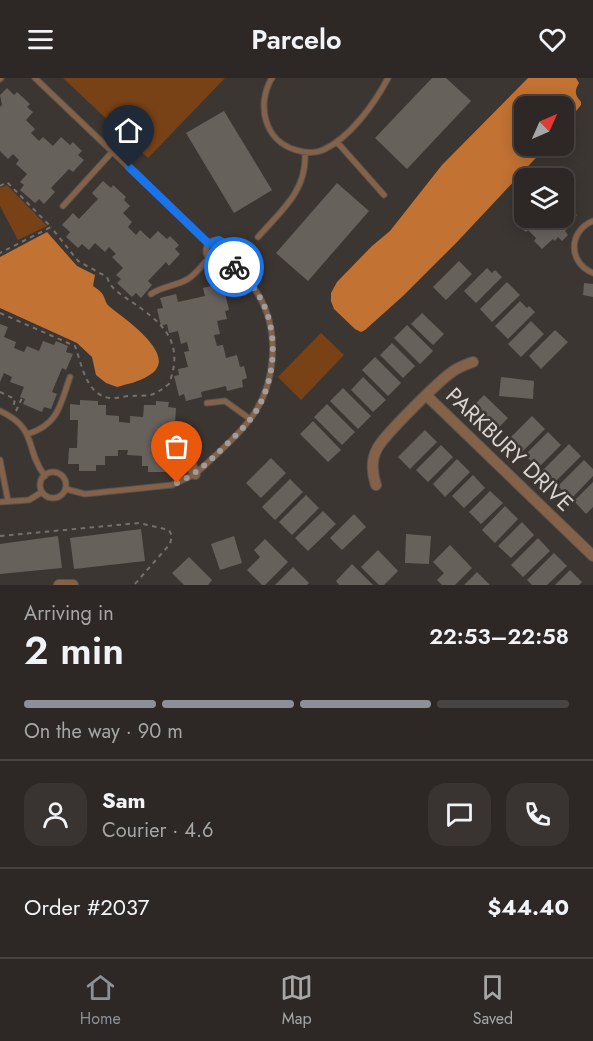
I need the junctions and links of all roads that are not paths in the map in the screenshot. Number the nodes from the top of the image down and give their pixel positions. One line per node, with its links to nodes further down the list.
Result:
1 (35, 78): 5 (lane)
2 (272, 78): 6 (lane)
3 (388, 78): 4 (lane)
4 (337, 142): 6 (lane); 7 (lane)
5 (113, 151): 8 (lane); 11 (lane)
6 (305, 153): 10 (lane)
7 (384, 195)
8 (63, 206)
9 (593, 221): 14 (lane)
10 (258, 237)
11 (209, 244): 12 (lane); 13 (lane)
12 (209, 258): 13 (lane); 15 (lane)
13 (225, 258): 21 (lane)
14 (593, 273)
15 (152, 294)
16 (473, 362): 18 (street, PARKBURY DRIVE)
17 (70, 377): 22 (lane)
18 (427, 396): 27 (street, PARKBURY DRIVE); 32 (street, PARKBURY DRIVE)
19 (207, 403): 21 (lane)
20 (0, 411): 22 (lane)
21 (250, 419): 25 (lane)
22 (28, 434): 26 (lane)
23 (178, 435): 25 (street)
24 (0, 460): 30 (lane)
25 (195, 474): 28 (lane)
26 (45, 476): 28 (lane); 29 (lane)
27 (376, 485)
28 (66, 489): 29 (lane)
29 (42, 492): 30 (lane)
30 (8, 501): 31 (lane)
31 (0, 502)
32 (593, 556)
33 (59, 585): 34 (street)
34 (73, 585)

